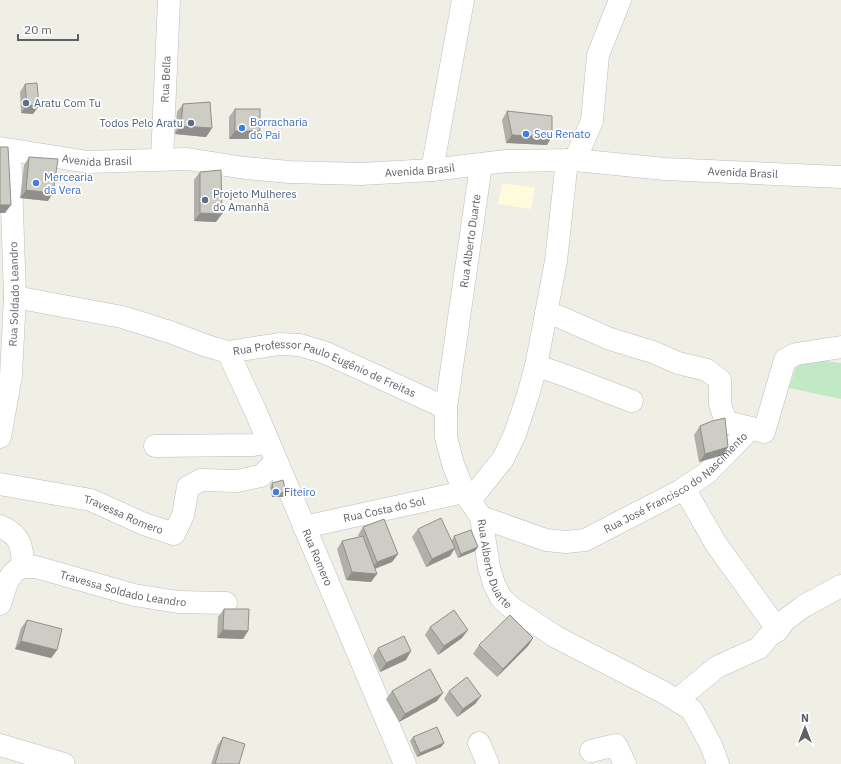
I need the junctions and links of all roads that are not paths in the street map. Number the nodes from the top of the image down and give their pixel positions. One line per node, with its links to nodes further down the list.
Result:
1 (169, 0): 5 (street, Rua Bella)
2 (463, 0): 8 (street)
3 (620, 0): 6 (street)
4 (5, 149): 5 (street, Avenida Brasil); 10 (street, Rua Soldado Leandro)
5 (162, 159): 8 (street, Avenida Brasil)
6 (571, 160): 7 (street, Avenida Brasil); 9 (street, Avenida Brasil); 11 (street)
7 (481, 165): 8 (street, Avenida Brasil); 16 (street, Rua Alberto Duarte)
8 (432, 170)
9 (841, 177)
10 (15, 297): 13 (street, Rua Professor Paulo Eugênio de Freitas); 18 (street, Rua Soldado Leandro)
11 (546, 313): 14 (street); 17 (street)
12 (841, 347): 17 (street, Rua José Francisco do Nascimento)
13 (228, 352): 16 (street, Rua Professor Paulo Eugênio de Freitas); 20 (street, Rua Romero)
14 (536, 366): 15 (street); 23 (street)
15 (632, 401)
16 (446, 408): 23 (street, Rua Alberto Duarte)
17 (751, 428): 22 (street, Rua José Francisco do Nascimento)
18 (0, 437)
19 (155, 446): 20 (street)
20 (272, 452): 21 (street, Travessa Romero); 25 (street, Rua Romero)
21 (0, 484)
22 (684, 488): 23 (street, Rua José Francisco do Nascimento); 30 (street)
23 (472, 503): 25 (street, Rua Costa do Sol); 31 (street, Rua Alberto Duarte)
24 (0, 526): 26 (street)
25 (304, 527): 36 (street, Rua Romero)
26 (23, 567): 28 (street, Travessa Soldado Leandro); 29 (street)
27 (841, 586): 30 (street)
28 (226, 602)
29 (0, 604)
30 (778, 630): 31 (street)
31 (677, 700): 39 (street, Rua Alberto Duarte)
32 (479, 744): 37 (street)
33 (0, 745): 35 (street)
34 (591, 752): 38 (street)
35 (64, 764)
36 (405, 764)
37 (488, 764)
38 (625, 764)
39 (718, 764)

